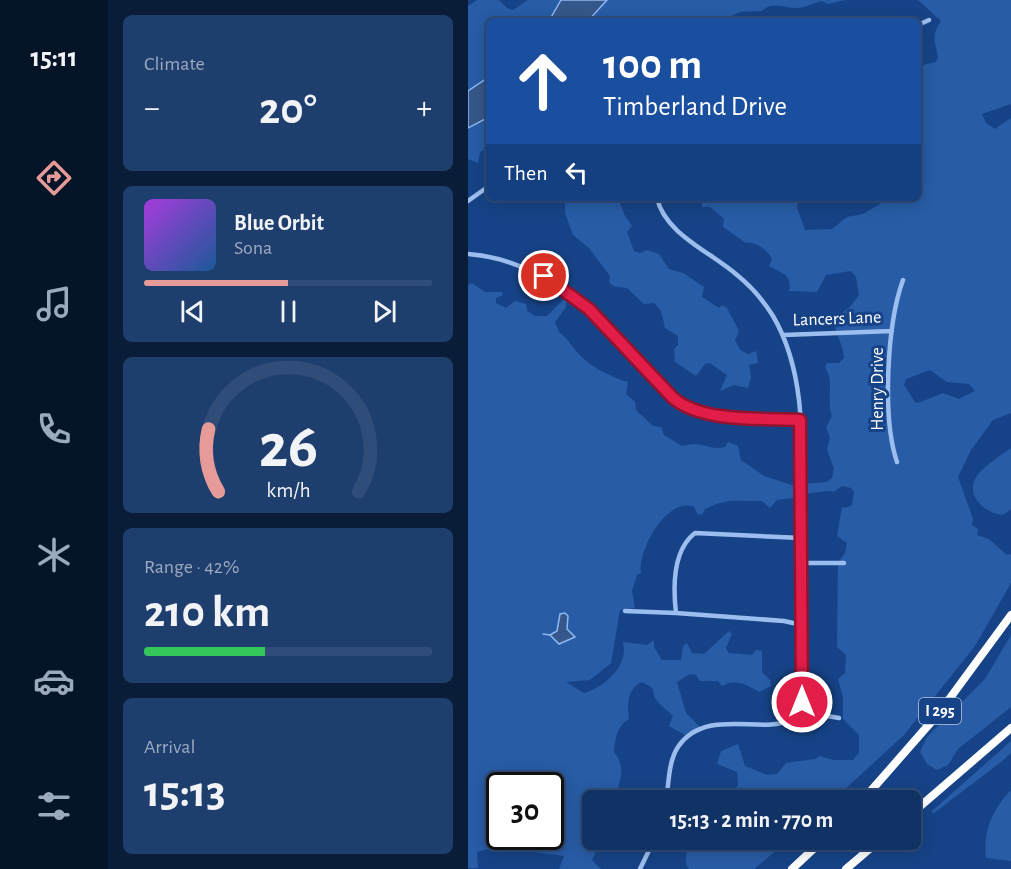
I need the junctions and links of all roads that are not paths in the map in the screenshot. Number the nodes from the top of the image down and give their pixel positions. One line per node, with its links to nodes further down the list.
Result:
1 (929, 20): 2 (street)
2 (921, 24)
3 (486, 188): 4 (street)
4 (468, 201)
5 (658, 201): 9 (street)
6 (468, 254): 10 (street)
7 (903, 280): 8 (street, Henry Drive)
8 (892, 331): 9 (street, Lancers Lane); 11 (street, Henry Drive)
9 (783, 335): 10 (street)
10 (800, 420): 12 (street)
11 (897, 462)
12 (801, 538): 13 (street); 16 (street)
13 (802, 563): 14 (street); 18 (street)
14 (844, 563)
15 (625, 611): 16 (street)
16 (676, 613): 18 (street)
17 (1011, 615): 23 (highway, I 295)
18 (802, 625): 19 (street)
19 (798, 711): 20 (street); 22 (street)
20 (839, 718)
21 (1011, 728): 24 (highway)
22 (668, 790)
23 (871, 790)
24 (921, 806)
25 (649, 850): 28 (street)
26 (812, 850): 29 (highway)
27 (868, 850): 30 (highway)
28 (640, 869)
29 (792, 869)
30 (846, 869)

